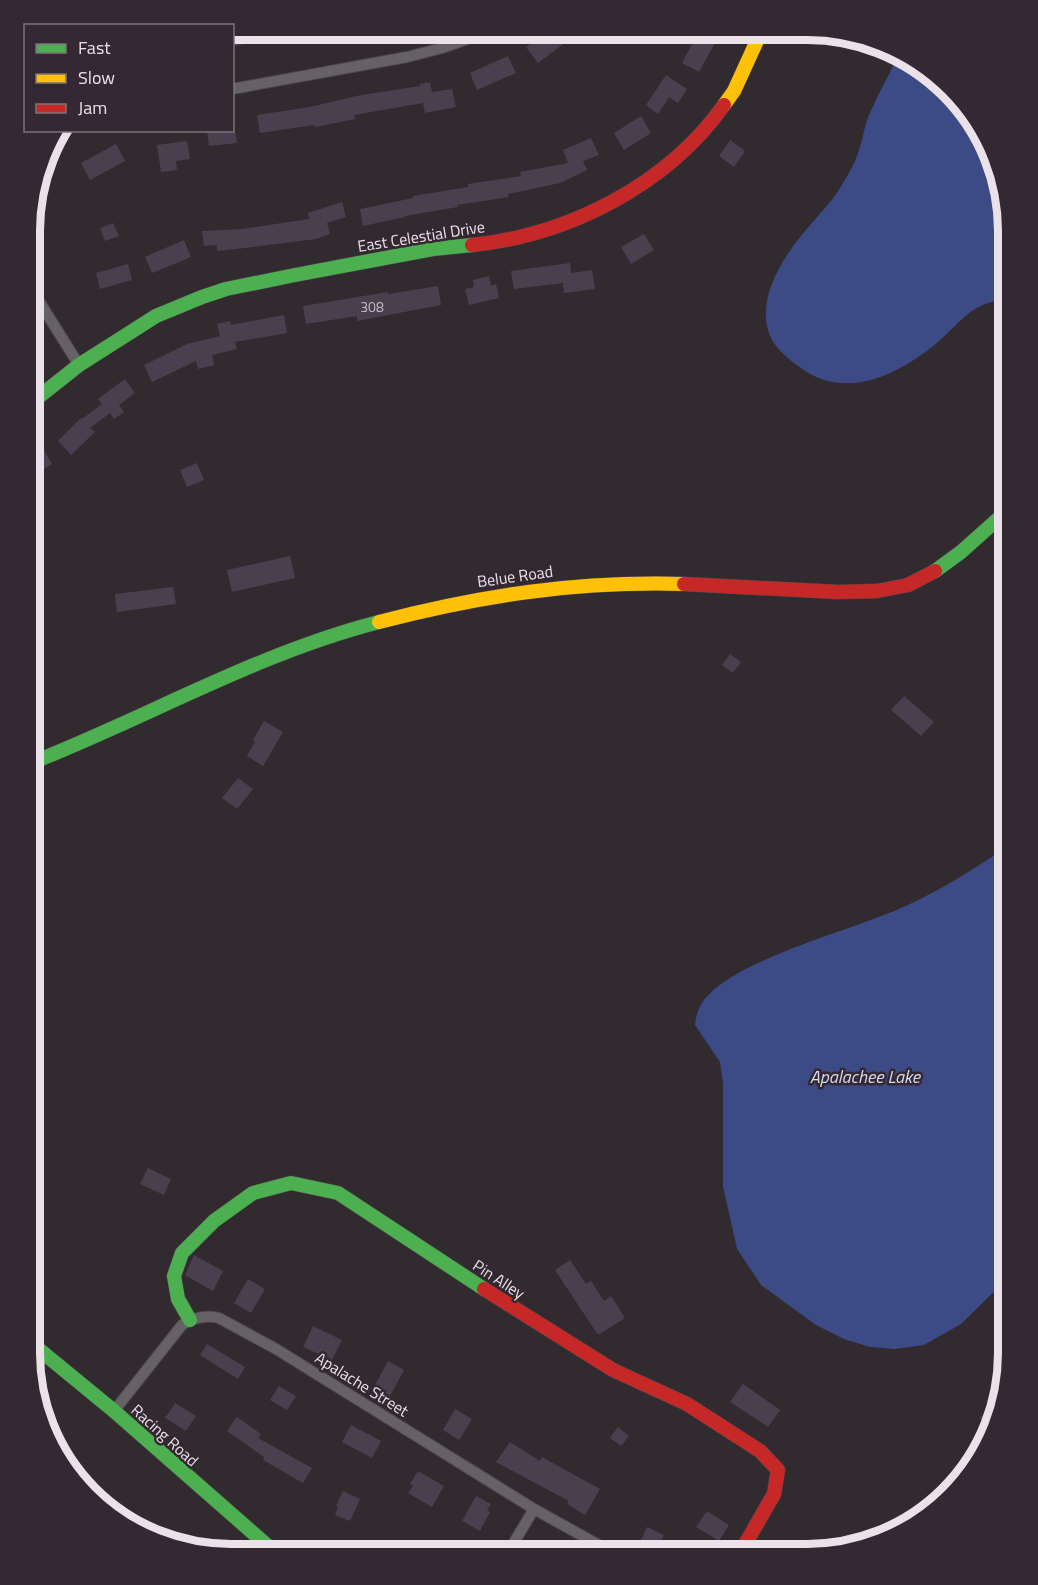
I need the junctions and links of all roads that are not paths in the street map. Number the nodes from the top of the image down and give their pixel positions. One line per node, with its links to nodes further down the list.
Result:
1 (462, 41): 3 (street)
2 (757, 41): 5 (street, East Celestial Drive)
3 (234, 89)
4 (41, 304): 5 (street)
5 (79, 365): 6 (street, East Celestial Drive)
6 (41, 396)
7 (998, 519): 8 (street, Belue Road)
8 (41, 759)
9 (190, 1320): 11 (street); 12 (street, Apalache Street); 16 (street, Pin Alley)
10 (41, 1351): 11 (street, Racing Road)
11 (114, 1411): 13 (street, Racing Road)
12 (534, 1509): 14 (street); 15 (street, Apalache Street)
13 (265, 1544)
14 (513, 1544)
15 (597, 1544)
16 (745, 1544)

